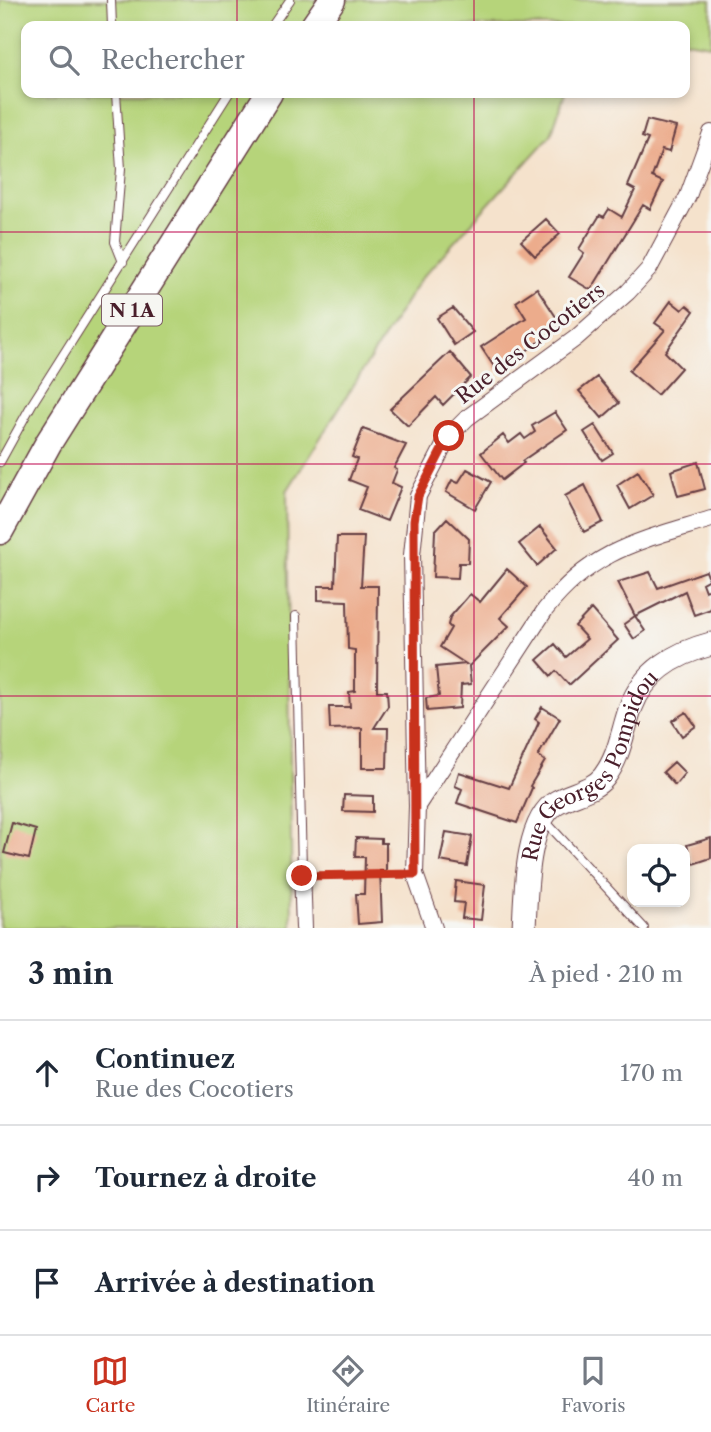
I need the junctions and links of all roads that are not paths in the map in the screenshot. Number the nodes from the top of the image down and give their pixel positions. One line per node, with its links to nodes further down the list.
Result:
1 (111, 0): 4 (lane)
2 (290, 0): 5 (lane)
3 (332, 0): 6 (main road)
4 (112, 21)
5 (275, 21)
6 (317, 21)
7 (116, 98): 11 (lane)
8 (226, 98): 11 (lane)
9 (266, 98): 14 (main road, N 1A)
10 (711, 133): 17 (street, Rue des Cocotiers)
11 (123, 262): 12 (lane)
12 (0, 462)
13 (711, 519): 17 (street)
14 (0, 531)
15 (296, 615): 19 (lane)
16 (711, 644): 18 (main road, Rue Georges Pompidou)
17 (416, 806): 21 (street, Rue des Cocotiers)
18 (544, 818): 22 (main road, Rue Georges Pompidou); 23 (lane)
19 (302, 872): 20 (street)
20 (304, 928)
21 (434, 928)
22 (524, 928)
23 (643, 928)

